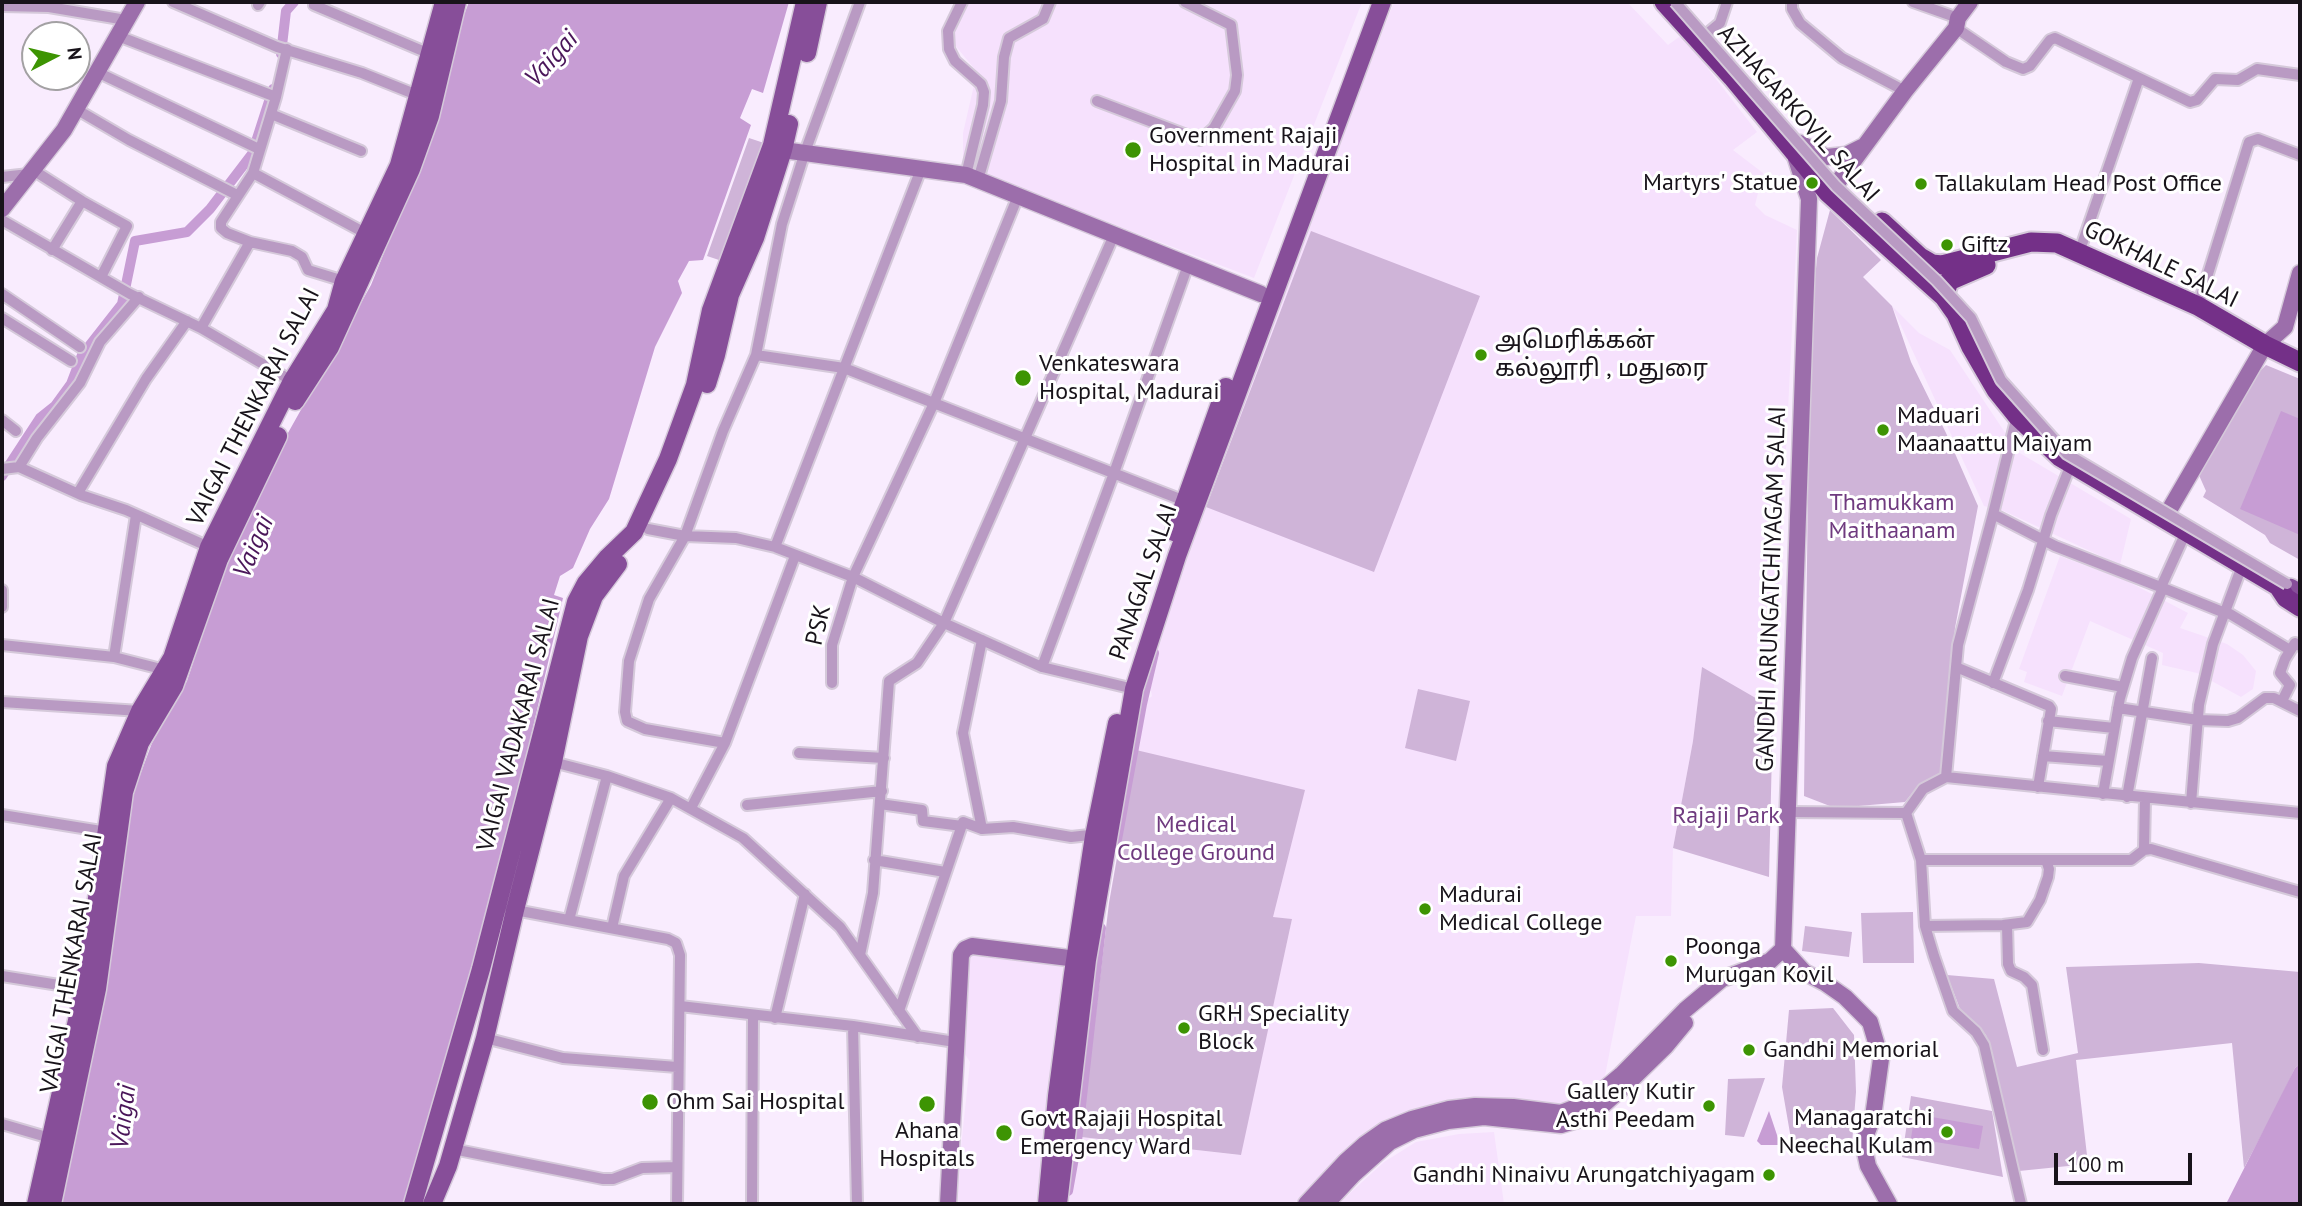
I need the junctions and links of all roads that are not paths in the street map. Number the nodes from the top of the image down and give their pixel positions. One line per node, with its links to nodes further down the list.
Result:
1 (137, 2): 23 (street)
2 (173, 2): 27 (street)
3 (315, 2): 28 (street)
4 (444, 2): 28 (main road, VAIGAI THENKARAI SALAI)
5 (457, 2): 194 (main road, VAIGAI THENKARAI SALAI)
6 (805, 2): 41 (main road, VAIGAI VADAKARAI SALAI)
7 (818, 2): 41 (main road, VAIGAI VADAKARAI SALAI)
8 (860, 2): 43 (street)
9 (962, 2): 49 (street)
10 (1051, 2): 49 (street)
11 (1185, 2): 35 (street)
12 (1382, 2): 92 (main road, PANAGAL SALAI)
13 (1664, 2): 38 (highway, AZHAGARKOVIL SALAI)
14 (1675, 2): 106 (street, bridge)
15 (1681, 2): 25 (highway, AZHAGARKOVIL SALAI)
16 (1727, 2): 25 (street)
17 (1792, 2): 32 (street)
18 (1913, 2): 24 (street)
19 (1969, 2): 24 (street, GANDHI ARUNGATCHIYAGAM SALAI)
20 (24, 4): 21 (street); 22 (street)
21 (2, 6)
22 (67, 6): 23 (street)
23 (126, 20): 26 (street)
24 (1957, 23): 31 (street); 32 (street, GANDHI ARUNGATCHIYAGAM SALAI)
25 (1708, 33): 38 (highway, AZHAGARKOVIL SALAI)
26 (118, 36): 29 (street); 34 (street)
27 (282, 48): 33 (street); 34 (street)
28 (429, 54): 33 (main road, VAIGAI THENKARAI SALAI)
29 (97, 72): 36 (street); 40 (street)
30 (2300, 75): 31 (street)
31 (2139, 78): 62 (street)
32 (1905, 91): 39 (street, GANDHI ARUNGATCHIYAGAM SALAI)
33 (417, 95): 57 (main road, VAIGAI THENKARAI SALAI)
34 (271, 96): 37 (street)
35 (1097, 101)
36 (76, 109): 46 (street); 51 (street)
37 (271, 114): 40 (street); 42 (street)
38 (1793, 143): 39 (street); 50 (highway, AZHAGARKOVIL SALAI); 56 (street, GANDHI ARUNGATCHIYAGAM SALAI)
39 (1865, 145): 50 (street, GANDHI ARUNGATCHIYAGAM SALAI)
40 (254, 147): 47 (street)
41 (778, 148): 43 (street); 96 (main road, VAIGAI VADAKARAI SALAI); 167 (main road, VAIGAI VADAKARAI SALAI)
42 (361, 151)
43 (805, 152): 45 (street); 78 (street)
44 (2300, 155): 72 (street)
45 (921, 169): 49 (street); 81 (street)
46 (31, 172): 48 (street); 53 (street); 54 (street)
47 (253, 173): 51 (street); 57 (street)
48 (2, 177)
49 (972, 178): 52 (street)
50 (1833, 187): 56 (street, GANDHI ARUNGATCHIYAGAM SALAI); 64 (highway, AZHAGARKOVIL SALAI); 71 (highway, AZHAGARKOVIL SALAI)
51 (229, 192): 59 (street)
52 (1018, 196): 58 (street); 83 (street, PSK)
53 (82, 201): 60 (street); 66 (street)
54 (2, 209)
55 (2, 220): 60 (street)
56 (1808, 231): 152 (street, GANDHI ARUNGATCHIYAGAM SALAI)
57 (367, 234): 67 (main road, VAIGAI THENKARAI SALAI)
58 (1114, 235): 63 (street); 87 (street)
59 (250, 242): 67 (street); 75 (street)
60 (52, 250): 66 (street)
61 (1993, 253): 62 (highway, GOKHALE SALAI); 64 (highway, GOKHALE SALAI); 71 (highway, GOKHALE SALAI)
62 (2079, 253): 72 (highway, GOKHALE SALAI)
63 (1188, 265): 70 (street); 90 (street)
64 (1942, 265)
65 (2300, 273): 76 (street)
66 (102, 277): 68 (street)
67 (344, 281): 82 (main road, VAIGAI THENKARAI SALAI)
68 (130, 293): 74 (street); 89 (street)
69 (2, 294): 77 (street)
70 (1261, 294): 92 (main road, PANAGAL SALAI)
71 (1944, 297): 84 (highway, AZHAGARKOVIL SALAI)
72 (2198, 306): 76 (highway, GOKHALE SALAI)
73 (2, 318): 79 (street)
74 (187, 321): 75 (street); 91 (street)
75 (201, 328): 82 (street)
76 (2264, 345): 80 (highway, GOKHALE SALAI); 95 (street)
77 (80, 347)
78 (756, 355): 81 (street); 98 (street)
79 (71, 361)
80 (2300, 362)
81 (844, 368): 83 (street); 101 (street)
82 (292, 381): 100 (main road, VAIGAI THENKARAI SALAI)
83 (934, 403): 87 (street); 104 (street, PSK)
84 (2017, 416): 88 (highway, AZHAGARKOVIL SALAI); 93 (street)
85 (2, 420): 86 (street)
86 (16, 431)
87 (1024, 438): 90 (street); 111 (street)
88 (2071, 464): 95 (highway, AZHAGARKOVIL SALAI); 99 (street)
89 (11, 468): 91 (street)
90 (1114, 473): 92 (street); 117 (street)
91 (78, 494): 94 (street)
92 (1190, 503): 123 (main road, PANAGAL SALAI)
93 (1993, 514): 99 (street); 118 (street)
94 (135, 515): 100 (street); 115 (street)
95 (2164, 519): 97 (highway, AZHAGARKOVIL SALAI)
96 (648, 530): 98 (street); 139 (main road, VAIGAI VADAKARAI SALAI)
97 (2186, 532): 103 (highway, AZHAGARKOVIL SALAI); 105 (street)
98 (685, 536): 101 (street); 134 (street)
99 (2043, 540): 105 (street); 122 (street)
100 (209, 547): 119 (main road, VAIGAI THENKARAI SALAI)
101 (775, 547): 102 (street)
102 (795, 556): 104 (street); 134 (street)
103 (2242, 566): 106 (highway, AZHAGARKOVIL SALAI); 110 (street)
104 (853, 577): 111 (street); 121 (street, PSK)
105 (2162, 587): 110 (street); 124 (street)
106 (2288, 588): 109 (highway, AZHAGARKOVIL SALAI)
107 (2, 590): 108 (street)
108 (2, 607)
109 (2300, 607)
110 (2225, 612): 114 (street); 131 (street)
111 (944, 623): 112 (street); 137 (street)
112 (982, 640): 117 (street); 157 (street)
113 (2, 645): 115 (street)
114 (2295, 648): 125 (street)
115 (114, 657): 119 (street)
116 (2152, 658): 130 (street)
117 (1042, 667): 123 (street)
118 (1956, 667): 122 (street); 141 (street)
119 (164, 670): 128 (main road, VAIGAI THENKARAI SALAI)
120 (2065, 676): 124 (street)
121 (832, 683)
122 (1993, 683): 132 (street)
123 (1129, 687): 159 (main road, PANAGAL SALAI)
124 (2123, 687): 127 (street)
125 (2283, 701): 129 (street); 131 (street)
126 (2, 702): 128 (street)
127 (2118, 708): 130 (street); 133 (street)
128 (139, 711): 158 (main road, VAIGAI THENKARAI SALAI)
129 (2300, 711)
130 (2143, 713): 131 (street); 145 (street)
131 (2198, 720): 148 (street)
132 (2048, 721): 133 (street); 136 (street)
133 (2114, 729): 138 (street)
134 (725, 743): 151 (street)
135 (799, 753): 137 (street)
136 (2043, 756): 138 (street); 142 (street)
137 (884, 758): 143 (street)
138 (2108, 761): 144 (street)
139 (553, 762): 140 (street); 168 (main road, VAIGAI VADAKARAI SALAI)
140 (607, 776): 146 (street); 169 (street)
141 (1946, 778): 142 (street); 153 (street)
142 (2038, 787): 144 (street)
143 (882, 791): 149 (street); 150 (street)
144 (2103, 794): 145 (street)
145 (2127, 797): 147 (street)
146 (671, 798): 151 (street); 172 (street)
147 (2145, 799): 148 (street); 160 (street)
148 (2190, 803): 154 (street)
149 (880, 804): 156 (street); 161 (street)
150 (747, 805)
151 (691, 808): 166 (street)
152 (1787, 812): 153 (street); 173 (street, GANDHI ARUNGATCHIYAGAM SALAI)
153 (1906, 813): 162 (street)
154 (2300, 813)
155 (2, 815): 158 (street)
156 (962, 826): 157 (street); 164 (street)
157 (982, 829): 159 (street)
158 (107, 832): 178 (main road, VAIGAI THENKARAI SALAI)
159 (1102, 833): 175 (main road, PANAGAL SALAI)
160 (2144, 850): 163 (street); 165 (street)
161 (874, 860): 164 (street); 174 (street)
162 (1921, 860): 163 (street); 171 (street)
163 (2046, 860): 170 (street)
164 (945, 872): 180 (street)
165 (2300, 892)
166 (805, 894): 174 (street); 182 (street)
167 (495, 906): 168 (street); 195 (main road, VAIGAI VADAKARAI SALAI)
168 (514, 910): 169 (street); 185 (main road, VAIGAI VADAKARAI SALAI)
169 (569, 920): 172 (street)
170 (2007, 925): 171 (street); 187 (street)
171 (1926, 926): 206 (street)
172 (612, 928): 179 (street)
173 (1783, 949): 176 (street); 205 (street)
174 (860, 955): 180 (street)
175 (1081, 959): 186 (street); 201 (main road, PANAGAL SALAI); 202 (main road, PANAGAL SALAI)
176 (1738, 974): 203 (street); 204 (street)
177 (2, 976): 178 (street)
178 (84, 989): 190 (main road, VAIGAI THENKARAI SALAI)
179 (680, 1006): 181 (street); 188 (street)
180 (900, 1011): 184 (street)
181 (753, 1015): 182 (street); 198 (street)
182 (775, 1018): 183 (street)
183 (853, 1026): 184 (street); 199 (street)
184 (918, 1037): 186 (street)
185 (485, 1038): 188 (street); 191 (main road, VAIGAI VADAKARAI SALAI)
186 (955, 1042): 200 (street)
187 (2043, 1050)
188 (677, 1067): 192 (street)
189 (2, 1124): 190 (street)
190 (50, 1138): 193 (main road, VAIGAI THENKARAI SALAI)
191 (453, 1149): 192 (street); 196 (main road, VAIGAI VADAKARAI SALAI)
192 (677, 1167): 197 (street)
193 (36, 1204)
194 (52, 1204)
195 (413, 1204)
196 (432, 1204)
197 (677, 1204)
198 (752, 1204)
199 (857, 1204)
200 (948, 1204)
201 (1047, 1204)
202 (1059, 1204)
203 (1306, 1204)
204 (1325, 1204)
205 (1889, 1204)
206 (2021, 1204)

